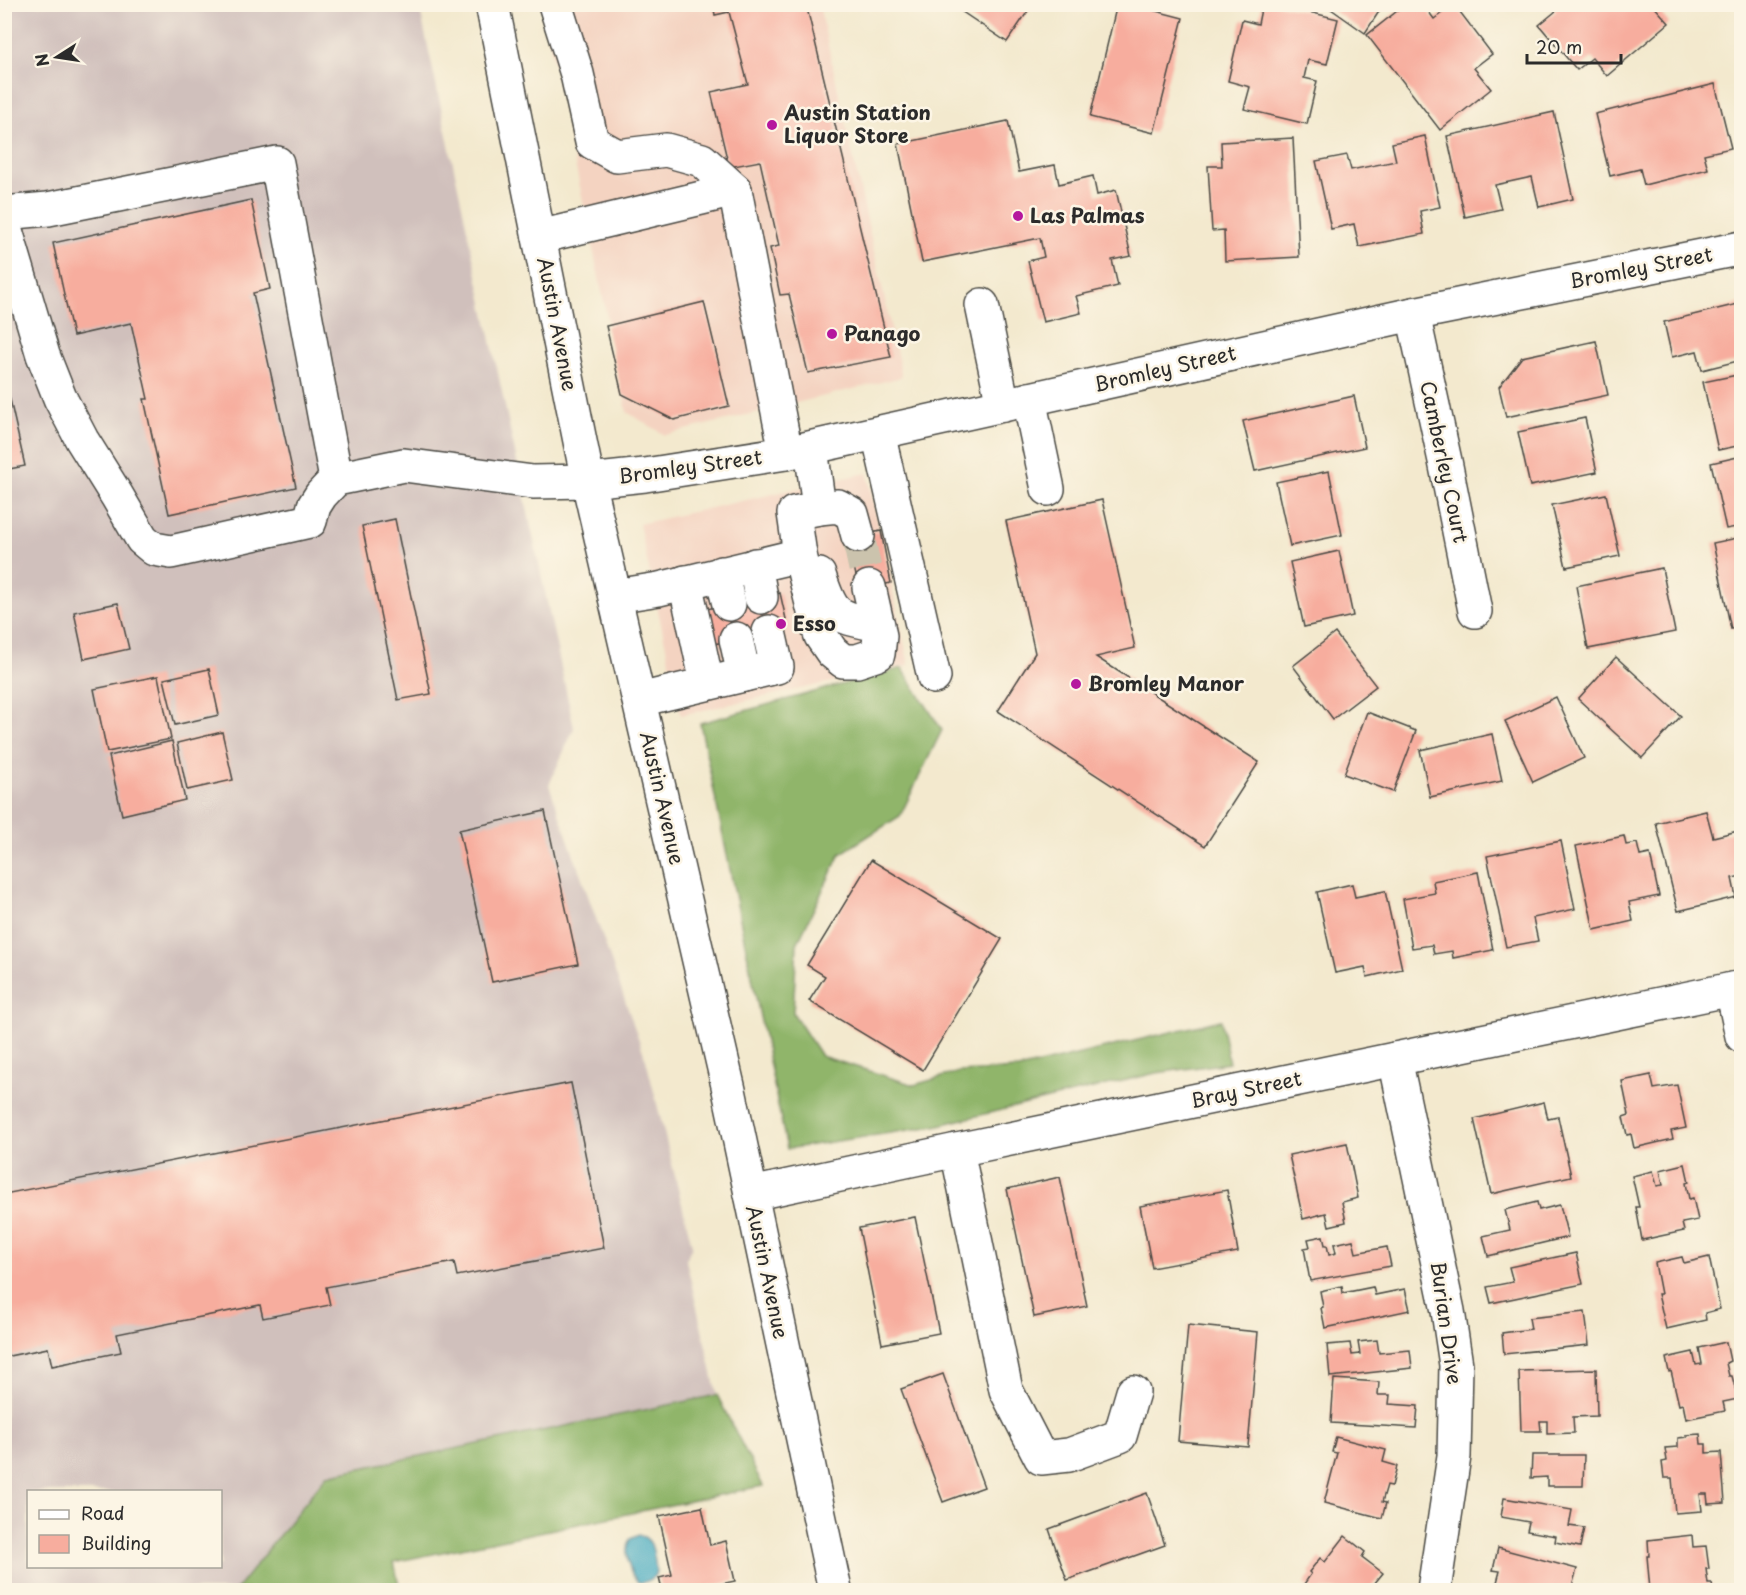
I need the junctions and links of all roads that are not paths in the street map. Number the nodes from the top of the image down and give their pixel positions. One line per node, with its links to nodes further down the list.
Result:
1 (492, 4): 6 (street, Austin Avenue)
2 (555, 4): 3 (street)
3 (735, 190): 6 (street); 12 (street)
4 (4, 213): 13 (street)
5 (4, 224): 13 (street)
6 (539, 237): 14 (street, Austin Avenue)
7 (1742, 248): 9 (street, Bromley Street)
8 (982, 305): 10 (street)
9 (1413, 314): 10 (street, Bromley Street); 24 (street, Camberley Court)
10 (1016, 402): 11 (street, Bromley Street); 15 (street)
11 (878, 433): 12 (street, Bromley Street); 29 (street)
12 (798, 450): 14 (street, Bromley Street); 16 (street)
13 (336, 479): 14 (street, Bromley Street)
14 (588, 481): 22 (street, Austin Avenue)
15 (1048, 489)
16 (819, 508): 17 (street); 18 (street)
17 (858, 536)
18 (800, 555): 19 (street); 25 (street); 25 (street)
19 (754, 565): 20 (street); 23 (street)
20 (685, 582): 22 (street); 30 (street)
21 (869, 587): 25 (street)
22 (615, 596): 31 (street, Austin Avenue)
23 (761, 597)
24 (1475, 611)
25 (878, 625)
26 (769, 633): 28 (street)
27 (736, 639): 28 (street)
28 (744, 675): 30 (street)
29 (934, 677)
30 (707, 683): 31 (street)
31 (639, 699): 36 (street, Austin Avenue)
32 (1736, 988): 33 (street); 34 (street, Bray Street)
33 (1742, 1036)
34 (1395, 1059): 35 (street, Bray Street); 39 (street, Burian Drive)
35 (957, 1150): 36 (street, Bray Street); 37 (street)
36 (751, 1194): 38 (street, Austin Avenue)
37 (1133, 1392)
38 (835, 1590)
39 (1434, 1590)

